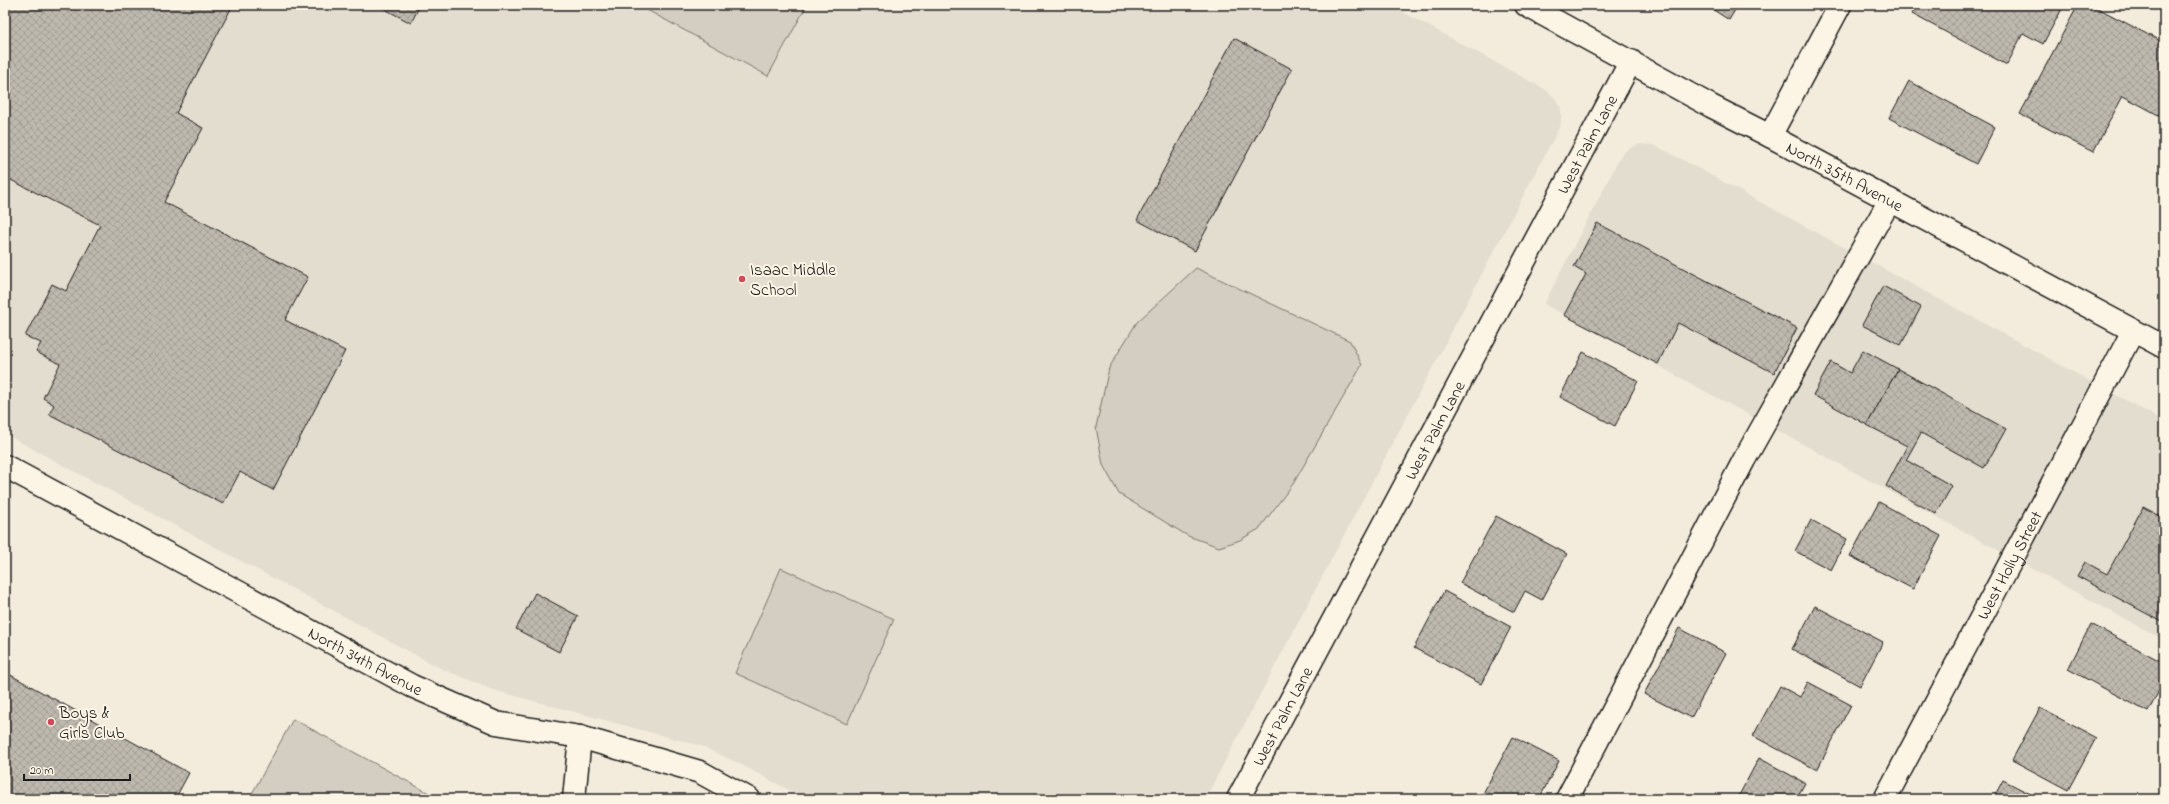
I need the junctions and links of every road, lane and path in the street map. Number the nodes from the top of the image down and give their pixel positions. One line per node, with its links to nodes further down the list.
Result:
1 (1840, 5): 4 (street)
2 (1532, 6): 3 (street, North 35th Avenue)
3 (1631, 61): 4 (street, North 35th Avenue); 12 (street, West Palm Lane)
4 (1770, 136): 5 (street, North 35th Avenue)
5 (1890, 200): 6 (street, North 35th Avenue); 13 (street)
6 (2133, 331): 7 (street, North 35th Avenue); 14 (street, West Holly Street)
7 (2164, 348)
8 (5, 466): 9 (street, North 34th Avenue)
9 (580, 737): 10 (street); 11 (street, North 34th Avenue)
10 (574, 799)
11 (749, 799)
12 (1238, 799)
13 (1567, 799)
14 (1885, 799)

